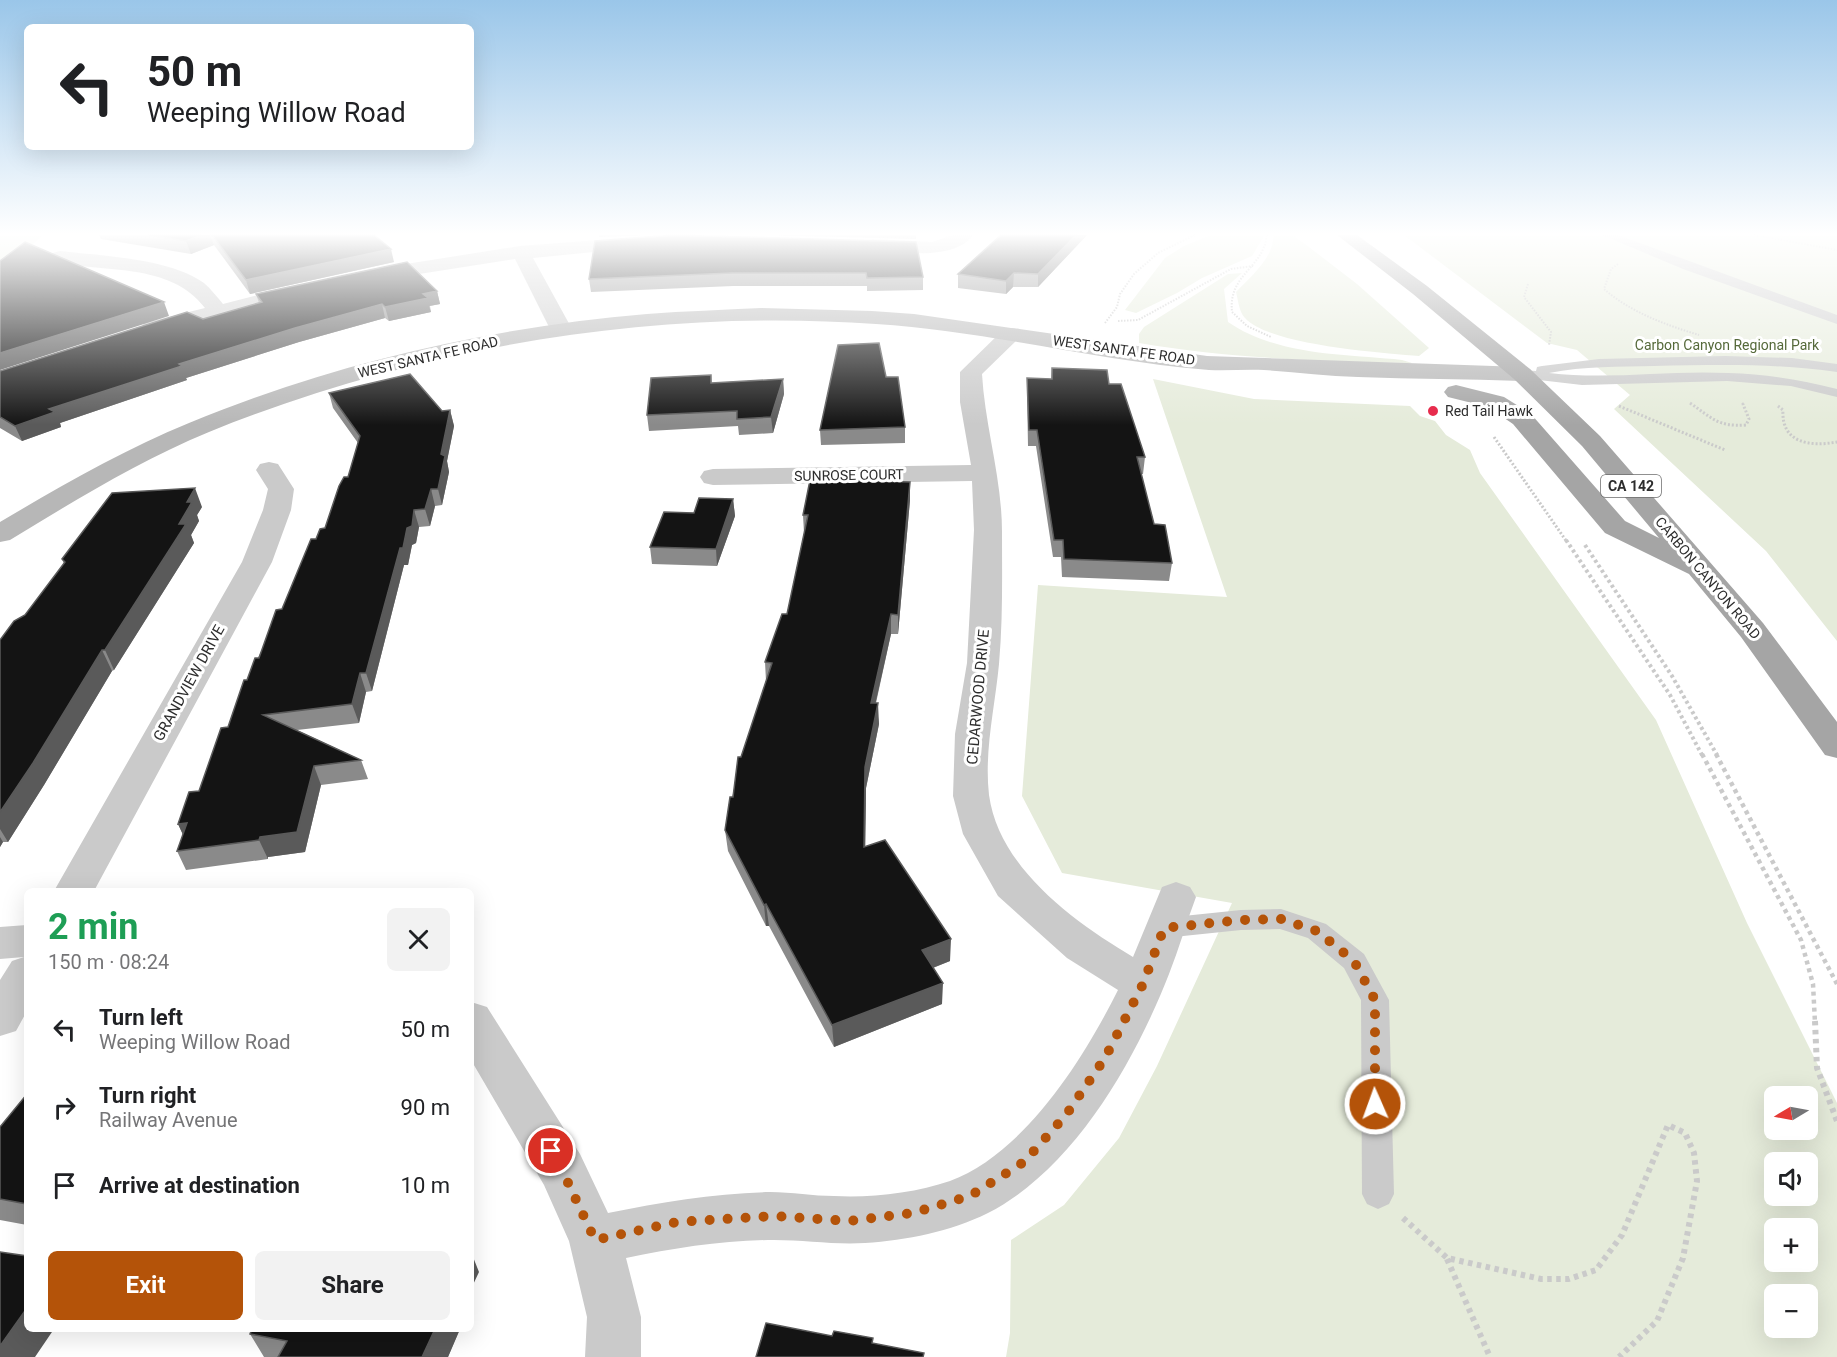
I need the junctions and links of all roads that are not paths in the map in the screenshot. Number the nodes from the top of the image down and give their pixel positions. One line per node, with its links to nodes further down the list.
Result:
1 (206, 298): 6 (street)
2 (266, 298): 6 (street)
3 (545, 298): 8 (street)
4 (1430, 298): 13 (main road, CARBON CANYON ROAD / CA 142)
5 (1777, 298): 7 (lane)
6 (217, 310): 9 (street)
7 (1837, 320)
8 (561, 329): 10 (street, WEST SANTA FE ROAD); 19 (street, WEST SANTA FE ROAD)
9 (134, 334)
10 (1012, 334): 11 (street, WEST SANTA FE ROAD); 17 (street, CEDARWOOD DRIVE)
11 (1210, 363): 13 (street, WEST SANTA FE ROAD); 14 (street, WEST SANTA FE ROAD)
12 (1837, 368): 13 (lane)
13 (1522, 374): 15 (lane); 20 (main road, CARBON CANYON ROAD / CA 142)
14 (1456, 392): 20 (main road)
15 (1837, 393)
16 (269, 470): 22 (street, GRANDVIEW DRIVE)
17 (986, 473): 18 (street, SUNROSE COURT); 27 (street, CEDARWOOD DRIVE)
18 (713, 477)
19 (0, 534)
20 (1706, 573): 21 (main road, CARBON CANYON ROAD / CA 142)
21 (1837, 747)
22 (76, 888)
23 (1170, 912): 27 (street); 30 (lane)
24 (24, 941): 25 (street)
25 (0, 942)
26 (24, 978): 28 (street)
27 (1143, 984): 31 (street)
28 (0, 1018)
29 (474, 1025): 31 (street)
30 (1378, 1194)
31 (595, 1240): 32 (street)
32 (613, 1357)

